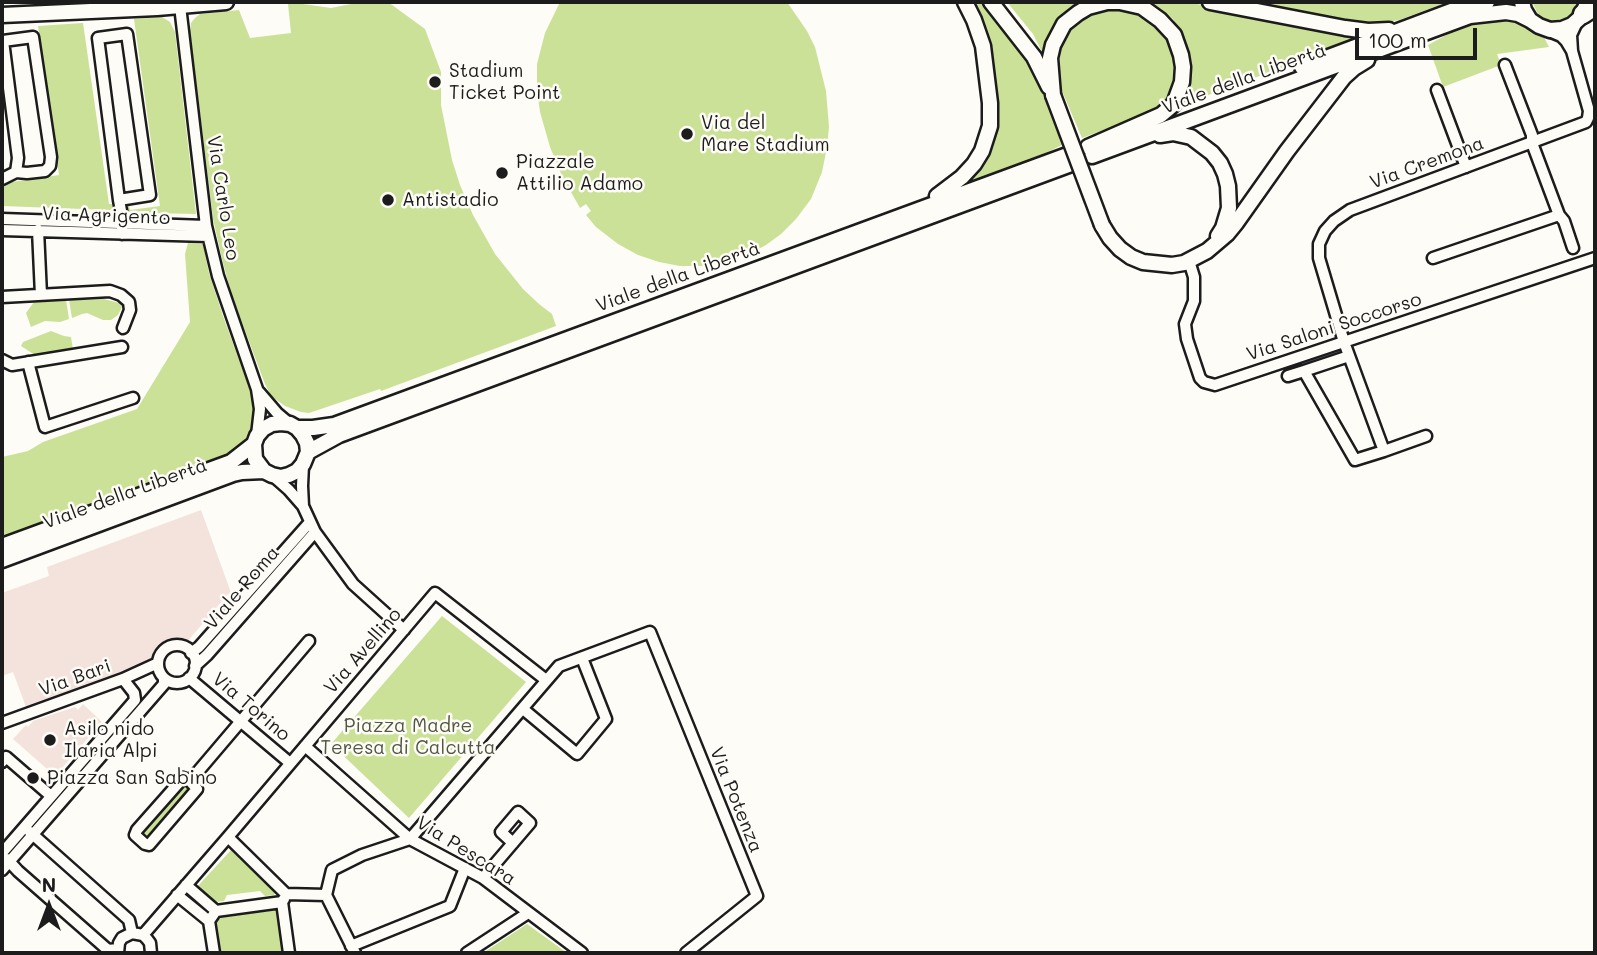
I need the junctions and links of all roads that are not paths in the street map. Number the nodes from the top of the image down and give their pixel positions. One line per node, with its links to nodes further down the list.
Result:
1 (226, 2): 7 (main road)
2 (965, 2): 24 (main road)
3 (990, 2): 17 (main road)
4 (1210, 2): 12 (main road)
5 (1487, 2): 12 (main road, Viale della Libertà)
6 (1522, 2): 10 (main road)
7 (180, 6): 9 (main road); 30 (street, Via Carlo Leo)
8 (1585, 11): 13 (main road); 14 (street, Via Cremona)
9 (2, 15)
10 (1530, 20): 11 (main road, Viale della Libertà); 13 (main road, Viale della Libertà)
11 (1448, 23): 19 (main road, Viale della Libertà); 32 (main road)
12 (1418, 24): 19 (main road, Viale della Libertà)
13 (1546, 29): 14 (street)
14 (1572, 51): 18 (street, Via Cremona)
15 (1505, 65): 18 (street)
16 (1437, 90): 20 (street)
17 (1053, 94): 19 (main road); 35 (main road, bridge)
18 (1532, 143): 20 (street, Via Cremona); 25 (street)
19 (1090, 152): 32 (main road)
20 (1466, 167): 39 (street, Via Cremona)
21 (16, 172): 21 (street); 22 (street)
22 (2, 179)
23 (119, 200): 23 (street); 27 (street)
24 (914, 211): 48 (main road, Viale della Libertà); 52 (main road, Viale della Libertà)
25 (1559, 215): 31 (street); 33 (street)
26 (2, 219): 27 (street, Via Agrigento)
27 (122, 229): 29 (street, Via Agrigento); 30 (street, Via Agrigento)
28 (2, 230): 29 (street, Via Agrigento)
29 (38, 230): 36 (street)
30 (207, 231): 46 (street, Via Carlo Leo)
31 (1573, 248)
32 (1207, 251): 35 (main road)
33 (1433, 258)
34 (1595, 258): 39 (street, Via Saloni Soccorso)
35 (1189, 261): 39 (street, Via Saloni Soccorso)
36 (41, 295): 37 (street); 38 (street)
37 (2, 297)
38 (123, 328)
39 (1344, 342): 41 (street, Via Cremona)
40 (122, 347): 43 (street)
41 (1349, 356): 44 (street); 51 (street, Via Cremona)
42 (2, 360): 43 (street)
43 (28, 362): 47 (street)
44 (1304, 371): 45 (street); 51 (street)
45 (1287, 376)
46 (257, 389): 48 (street, Via Carlo Leo); 50 (street, Via Carlo Leo)
47 (133, 398)
48 (294, 426): 50 (main road, Viale della Libertà); 52 (main road)
49 (1426, 436): 51 (street)
50 (256, 440): 53 (main road); 56 (main road, Viale della Libertà)
51 (1384, 451)
52 (306, 458): 53 (main road, Viale della Libertà); 54 (street)
53 (268, 473): 54 (street); 57 (main road, Viale della Libertà)
54 (303, 506): 55 (street)
55 (312, 527): 58 (street); 60 (street, Viale Roma); 63 (street, Viale Roma)
56 (2, 546)
57 (2, 560)
58 (404, 630): 67 (street, Via Avellino); 71 (street, Via Avellino)
59 (309, 641): 69 (street)
60 (191, 653): 62 (street); 63 (street)
61 (582, 658): 67 (street); 68 (street); 99 (street, Via Potenza)
62 (158, 663): 64 (street); 66 (street, Via Bari)
63 (195, 666): 65 (street, Viale Roma)
64 (164, 678): 65 (street); 76 (street)
65 (189, 678): 69 (street, Via Torino)
66 (123, 680): 70 (street, Via Bari); 75 (street)
67 (546, 680): 68 (street)
68 (523, 709): 78 (street)
69 (241, 721): 73 (street, Via Torino); 74 (street)
70 (2, 723)
71 (305, 746): 73 (street, Via Avellino); 78 (street, Via Pescara)
72 (2, 762): 75 (street)
73 (290, 763): 77 (street, Via Avellino)
74 (190, 781): 74 (street)
75 (51, 796): 76 (street)
76 (29, 831): 80 (street); 91 (street)
77 (228, 837): 84 (street, Via Avellino); 87 (street)
78 (410, 839): 81 (street, Via Pescara); 86 (street)
79 (513, 843): 83 (street)
80 (4, 856): 82 (street); 93 (street)
81 (466, 868): 83 (street, Via Pescara); 92 (street)
82 (2, 870)
83 (483, 878): 89 (street, Via Pescara)
84 (186, 885): 85 (street, Via Avellino); 88 (street)
85 (177, 895): 90 (street); 91 (street, Via Avellino)
86 (326, 895): 87 (street); 92 (street)
87 (284, 898): 88 (street); 96 (street)
88 (216, 911): 90 (street)
89 (528, 913): 97 (street); 98 (street, Via Pescara)
90 (209, 921): 95 (street)
91 (137, 934): 93 (street, Via Avellino); 94 (street)
92 (353, 950)
93 (113, 951)
94 (151, 953)
95 (214, 953)
96 (289, 953)
97 (467, 953)
98 (582, 953)
99 (686, 953)

